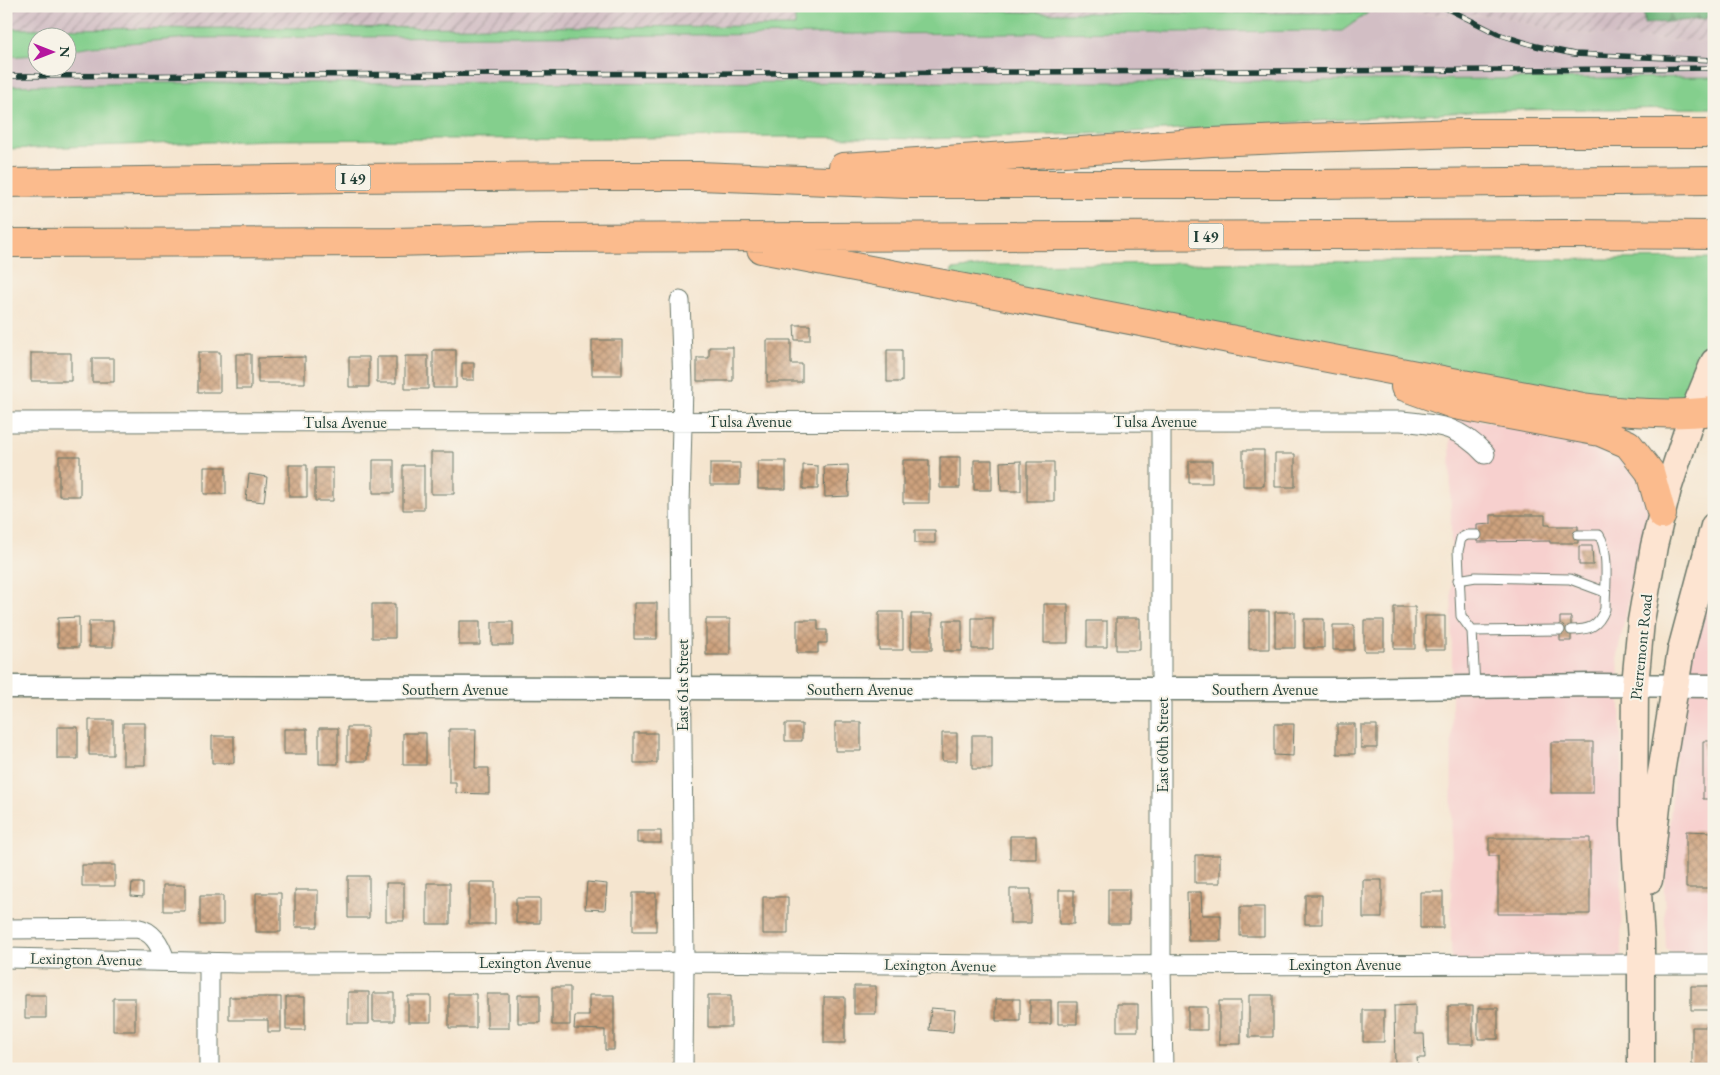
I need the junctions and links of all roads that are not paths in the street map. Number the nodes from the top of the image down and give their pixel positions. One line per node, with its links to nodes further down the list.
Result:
1 (1714, 132): 2 (highway)
2 (699, 176): 3 (highway, I 49); 4 (highway, I 49)
3 (1714, 180)
4 (6, 183)
5 (1714, 235): 6 (highway, I 49)
6 (699, 238): 7 (highway, I 49); 9 (highway)
7 (6, 243)
8 (680, 302): 12 (street, East 61st Street)
9 (1322, 356): 11 (highway); 16 (highway)
10 (1714, 362): 11 (main road, Pierremont Road)
11 (1703, 412): 16 (main road, Pierremont Road)
12 (682, 421): 13 (street, Tulsa Avenue); 14 (street, Tulsa Avenue); 30 (street, East 61st Street)
13 (1161, 421): 15 (street, Tulsa Avenue); 31 (street, East 60th Street)
14 (6, 422)
15 (1485, 454)
16 (1662, 515): 25 (main road, Pierremont Road)
17 (1714, 526): 26 (main road, Pierremont Road)
18 (1477, 534): 20 (lane)
19 (1578, 534): 21 (lane)
20 (1458, 580): 21 (lane); 24 (lane)
21 (1605, 592): 23 (lane)
22 (1560, 630): 24 (lane)
23 (1571, 630)
24 (1472, 631): 27 (lane)
25 (1635, 685): 26 (street, Southern Avenue); 27 (street, Southern Avenue); 33 (main road, Pierremont Road)
26 (1675, 685): 28 (street, Southern Avenue); 33 (main road, Pierremont Road)
27 (1475, 686): 31 (street, Southern Avenue)
28 (1714, 686)
29 (6, 688): 30 (street, Southern Avenue)
30 (682, 689): 31 (street, Southern Avenue); 37 (street, East 61st Street)
31 (1161, 689): 39 (street, East 60th Street)
32 (6, 929): 35 (street, Lexington Avenue)
33 (1642, 954): 38 (street, Lexington Avenue); 39 (street, Lexington Avenue); 43 (main road, Pierremont Road)
34 (6, 958): 35 (street, Lexington Avenue)
35 (166, 960): 36 (street, Lexington Avenue)
36 (209, 962): 37 (street, Lexington Avenue); 40 (street)
37 (684, 962): 39 (street, Lexington Avenue); 41 (street, East 61st Street)
38 (1714, 964)
39 (1161, 965): 42 (street, East 60th Street)
40 (209, 1069)
41 (683, 1069)
42 (1163, 1069)
43 (1641, 1069)

